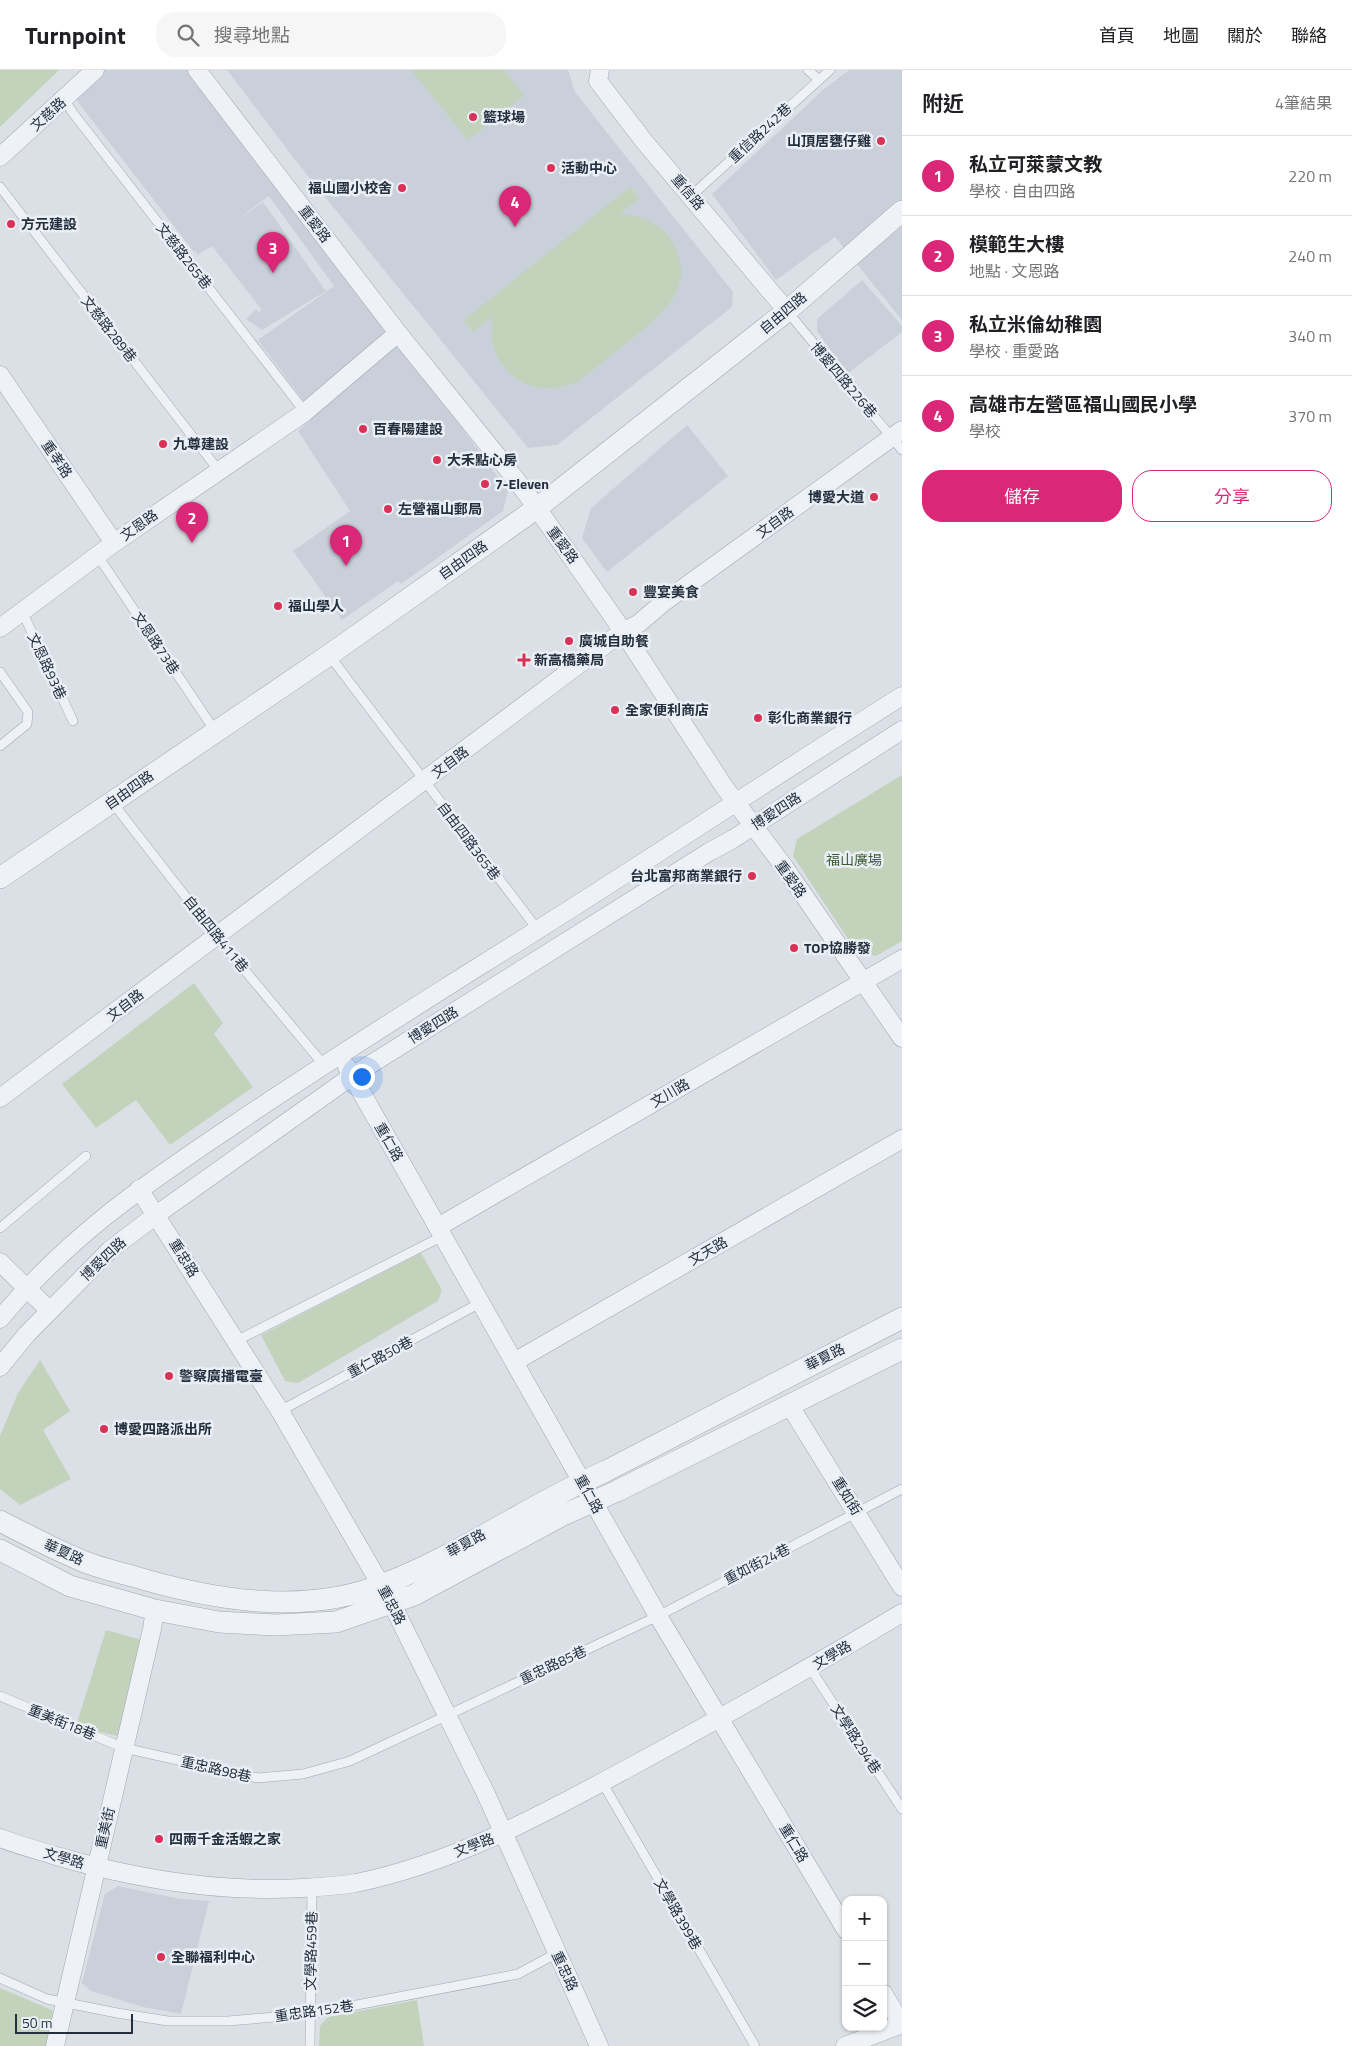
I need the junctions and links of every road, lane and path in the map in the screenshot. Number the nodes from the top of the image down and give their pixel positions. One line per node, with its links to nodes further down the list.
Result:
1 (95, 70): 7 (street, 文慈路)
2 (198, 70): 13 (street, 重愛路)
3 (600, 70): 10 (street, 重信路)
4 (808, 70): 6 (lane)
5 (830, 70): 6 (lane, 重信路242巷)
6 (818, 79): 10 (lane, 重信路242巷)
7 (64, 98): 8 (street, 文慈路); 15 (lane, 文慈路265巷)
8 (0, 157)
9 (0, 187): 17 (lane, 文慈路289巷)
10 (691, 196): 12 (street, 重信路)
11 (902, 212): 12 (street, 自由四路)
12 (787, 311): 16 (lane, 博愛四路226巷); 18 (street, 自由四路)
13 (398, 333): 15 (street, 文恩路); 18 (street, 重愛路)
14 (3, 386): 19 (street, 重孝路)
15 (305, 412): 17 (street, 文恩路)
16 (899, 439): 23 (street, 文自路)
17 (219, 471): 19 (street, 文恩路)
18 (537, 508): 23 (street, 重愛路); 24 (street, 自由四路)
19 (114, 543): 20 (street, 文恩路)
20 (98, 556): 21 (street, 文恩路); 29 (lane, 文恩路73巷)
21 (22, 611): 22 (street, 文恩路); 27 (lane, 文恩路93巷)
22 (0, 628)
23 (622, 632): 31 (street, 文自路); 32 (street, 重愛路)
24 (329, 655): 29 (street, 自由四路); 31 (lane, 自由四路365巷)
25 (0, 672): 30 (lane)
26 (902, 696): 32 (street, 博愛四路)
27 (73, 721)
28 (902, 730): 34 (street, 博愛四路)
29 (215, 731): 33 (street, 自由四路)
30 (0, 746)
31 (424, 781): 36 (lane, 自由四路365巷); 37 (street, 文自路)
32 (735, 801): 34 (street, 重愛路); 36 (street, 博愛四路)
33 (112, 802): 35 (street, 自由四路); 37 (lane, 自由四路411巷)
34 (753, 826): 39 (street, 重愛路); 43 (street, 博愛四路)
35 (0, 878)
36 (538, 930): 41 (street, 博愛四路)
37 (217, 937): 42 (lane, 自由四路411巷); 44 (street, 文自路)
38 (902, 959): 39 (street, 文川路)
39 (862, 982): 40 (street, 重愛路); 50 (street, 文川路)
40 (902, 1038)
41 (340, 1054): 42 (street, 博愛四路); 43 (street, 重仁路)
42 (323, 1064): 47 (street, 博愛四路)
43 (352, 1076): 48 (street, 博愛四路); 50 (street, 重仁路)
44 (2, 1090)
45 (902, 1140): 59 (street, 文天路)
46 (86, 1156): 49 (lane)
47 (139, 1189): 48 (street, 重忠路); 52 (street, 博愛四路)
48 (156, 1215): 54 (street, 博愛四路); 57 (street, 重忠路)
49 (0, 1228)
50 (440, 1232): 53 (street, 重仁路); 57 (lane)
51 (0, 1262): 52 (street)
52 (26, 1288): 54 (street); 56 (street, 博愛四路)
53 (480, 1302): 59 (street, 重仁路); 62 (lane, 重仁路50巷)
54 (49, 1310): 60 (street, 博愛四路)
55 (902, 1318): 63 (street, 華夏路)
56 (0, 1319)
57 (236, 1342): 62 (street, 重忠路)
58 (902, 1349): 61 (street, 華夏路)
59 (514, 1362): 63 (street, 重仁路)
60 (0, 1367)
61 (790, 1406): 65 (street, 華夏路); 66 (street, 重如街)
62 (280, 1411): 69 (street, 重忠路)
63 (581, 1482): 65 (street, 重仁路); 69 (street, 華夏路)
64 (902, 1489): 66 (lane, 重如街24巷)
65 (592, 1501): 71 (street, 華夏路); 74 (street, 重仁路)
66 (856, 1512): 70 (street, 重如街); 74 (lane, 重如街24巷)
67 (0, 1521): 69 (street, 華夏路)
68 (0, 1550): 72 (street, 華夏路)
69 (382, 1585): 71 (street, 重忠路)
70 (902, 1587)
71 (392, 1604): 72 (street, 華夏路); 77 (street, 重忠路)
72 (155, 1610): 79 (street, 重美街)
73 (902, 1613): 75 (street, 文學路)
74 (658, 1616): 77 (lane, 重忠路85巷); 78 (street, 重仁路)
75 (810, 1668): 78 (street, 文學路); 81 (lane, 文學路294巷)
76 (0, 1696): 79 (lane, 重美街18巷)
77 (448, 1715): 79 (lane, 重忠路98巷); 82 (street, 重忠路)
78 (720, 1718): 80 (street, 文學路); 86 (street, 重仁路)
79 (124, 1748): 84 (street, 重美街)
80 (602, 1782): 82 (street, 文學路); 96 (lane, 文學路399巷)
81 (902, 1809)
82 (504, 1834): 85 (street, 文學路); 87 (street, 重忠路)
83 (0, 1838): 84 (street, 文學路)
84 (96, 1868): 85 (street, 文學路); 90 (street, 重美街)
85 (312, 1887): 91 (lane, 文學路459巷)
86 (842, 1923)
87 (557, 1953): 91 (lane, 重忠路152巷); 95 (street, 重忠路)
88 (0, 1978): 90 (lane, 重忠路152巷)
89 (887, 2000): 92 (street)
90 (66, 2002): 91 (lane, 重忠路152巷); 93 (street, 重美街)
91 (310, 2014): 94 (lane, 文學路459巷)
92 (902, 2024): 97 (street)
93 (55, 2046)
94 (310, 2046)
95 (599, 2046)
96 (754, 2046)
97 (845, 2046)

